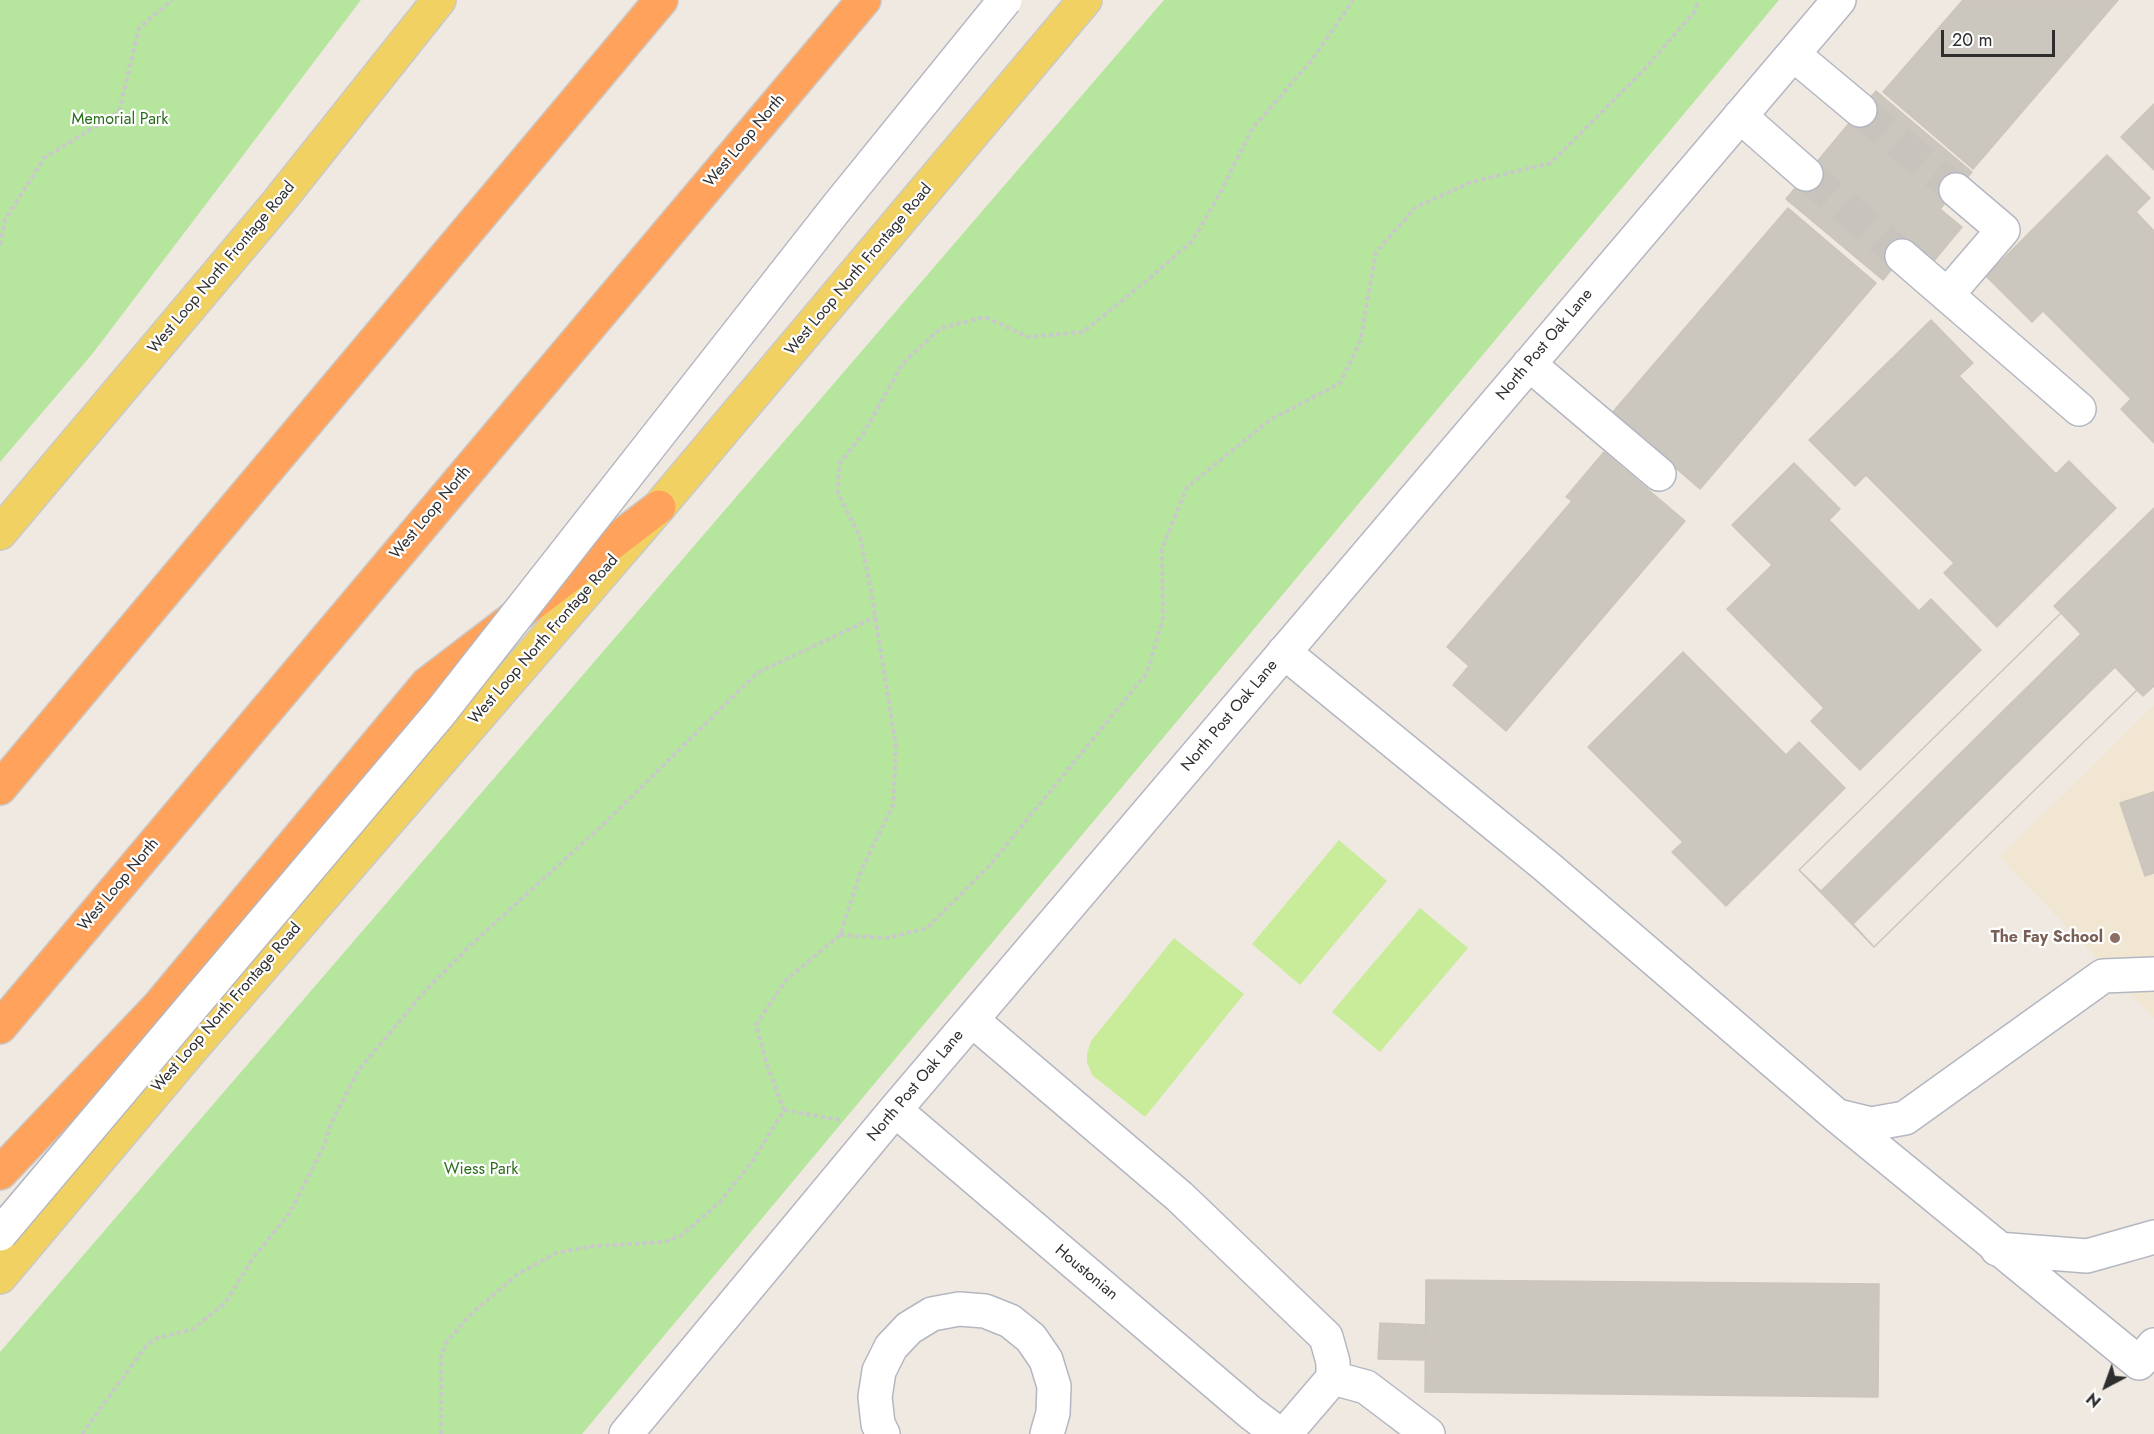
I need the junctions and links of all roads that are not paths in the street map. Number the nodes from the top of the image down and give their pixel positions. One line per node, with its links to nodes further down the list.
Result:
1 (439, 0): 18 (main road, West Loop North Frontage Road)
2 (661, 0): 20 (highway)
3 (864, 0): 23 (highway, West Loop North)
4 (1005, 0): 27 (street, bridge)
5 (1085, 0): 17 (main road, West Loop North Frontage Road)
6 (1839, 0): 7 (street, North Post Oak Lane)
7 (1793, 54): 8 (street); 9 (street, North Post Oak Lane)
8 (1860, 110)
9 (1740, 116): 10 (street); 14 (street, North Post Oak Lane)
10 (1806, 174)
11 (1956, 190): 13 (street)
12 (1902, 256): 13 (street)
13 (1947, 295): 15 (street)
14 (1529, 364): 16 (street); 19 (street, North Post Oak Lane)
15 (2079, 409)
16 (1659, 474)
17 (659, 507): 26 (highway); 30 (main road, West Loop North Frontage Road)
18 (0, 532)
19 (1284, 652): 22 (street, North Post Oak Lane); 24 (street)
20 (0, 788)
21 (2154, 974): 24 (street)
22 (972, 1020): 25 (street, North Post Oak Lane); 32 (street)
23 (0, 1027)
24 (1836, 1115): 29 (street)
25 (888, 1119): 33 (street, North Post Oak Lane); 36 (street, Houstonian)
26 (0, 1173)
27 (0, 1234)
28 (2154, 1237): 29 (street)
29 (1997, 1249): 31 (street)
30 (0, 1277)
31 (2154, 1345)
32 (1333, 1378): 37 (street); 38 (street)
33 (641, 1429)
34 (877, 1431): 35 (street)
35 (1047, 1434)
36 (1279, 1434)
37 (1285, 1434)
38 (1428, 1434)

